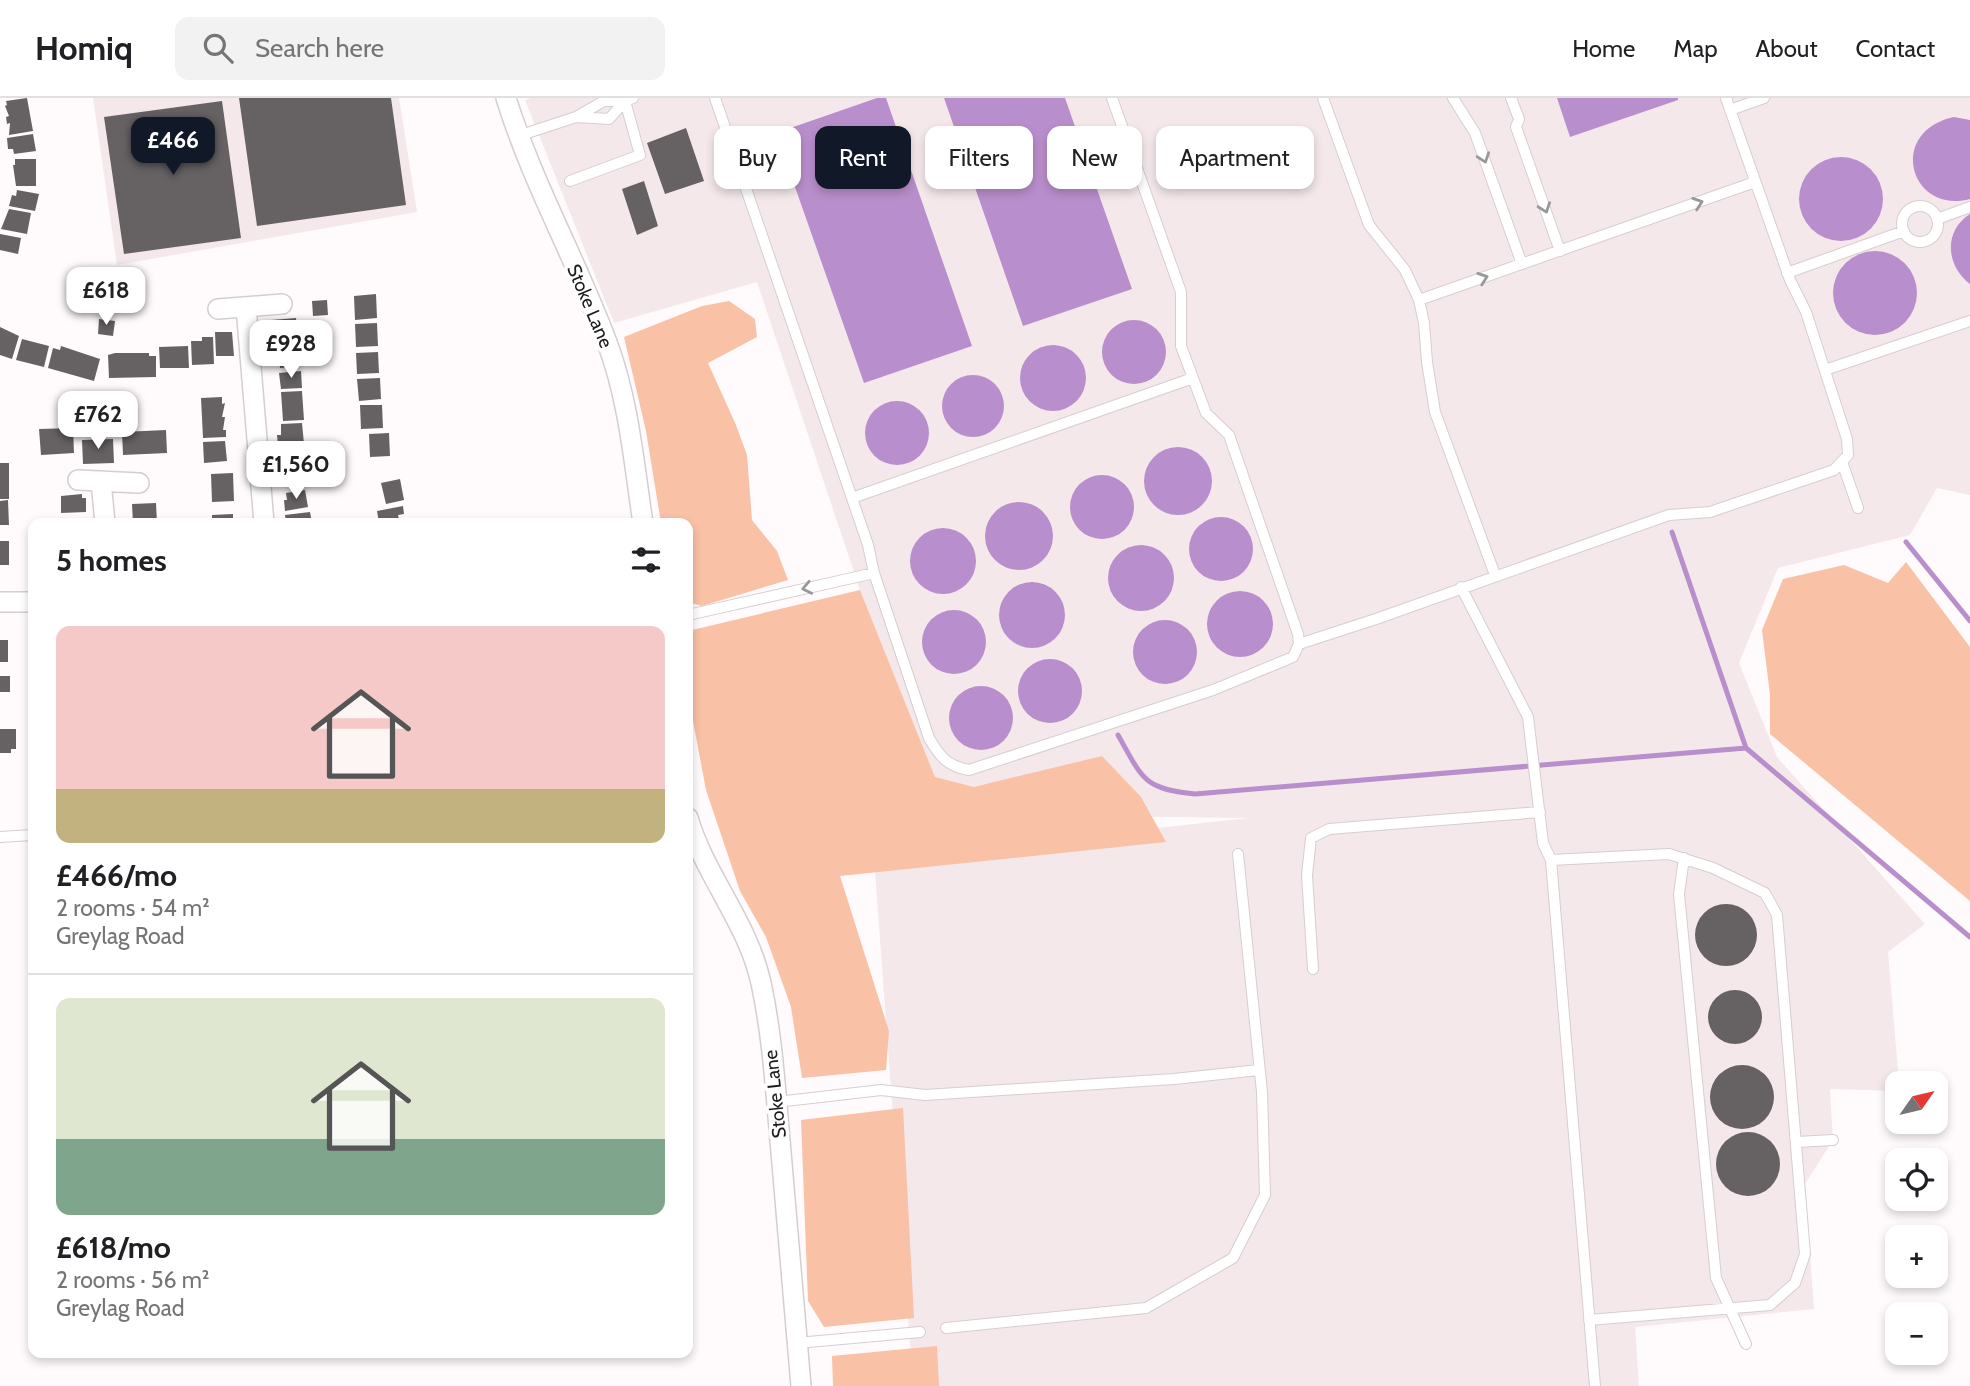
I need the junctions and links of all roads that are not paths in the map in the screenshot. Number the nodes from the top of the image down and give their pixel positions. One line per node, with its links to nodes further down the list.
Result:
1 (506, 98): 12 (street, Stoke Lane)
2 (715, 98): 32 (lane)
3 (1112, 98): 27 (lane)
4 (1323, 98): 21 (lane)
5 (1453, 98): 19 (lane, one-way to 19)
6 (1511, 98): 18 (lane, one-way to 18)
7 (1726, 98): 10 (lane)
8 (1764, 98): 10 (lane)
9 (629, 100): 11 (lane); 11 (lane); 13 (lane)
10 (1730, 110): 14 (lane)
11 (576, 117): 12 (lane)
12 (519, 136): 36 (street, Stoke Lane)
13 (570, 181)
14 (1755, 182): 18 (lane, one-way to 14); 20 (lane)
15 (1970, 207): 16 (lane)
16 (1937, 219): 17 (lane); 17 (lane)
17 (1903, 231): 20 (lane)
18 (1560, 251): 19 (lane)
19 (1522, 264): 21 (lane, one-way to 19)
20 (1787, 273): 26 (lane)
21 (1419, 300): 38 (lane)
22 (282, 304): 23 (street)
23 (246, 307): 24 (street); 35 (street)
24 (218, 309)
25 (1970, 321): 26 (lane)
26 (1825, 370): 28 (lane)
27 (1193, 378): 32 (lane); 43 (lane)
28 (1842, 462): 33 (lane); 38 (lane)
29 (78, 480): 30 (street)
30 (101, 481): 31 (street); 34 (street)
31 (139, 483)
32 (852, 498): 37 (lane)
33 (1858, 508)
34 (105, 518)
35 (264, 518)
36 (642, 518)
37 (874, 573): 42 (lane, one-way to 42); 43 (lane)
38 (1495, 575): 39 (lane)
39 (1461, 587): 43 (lane); 44 (lane)
40 (0, 602): 41 (street)
41 (28, 602)
42 (693, 614)
43 (1299, 644)
44 (1540, 812): 50 (lane); 51 (lane)
45 (693, 829): 53 (street, Stoke Lane)
46 (28, 835): 47 (lane)
47 (0, 837)
48 (1238, 854): 52 (lane)
49 (1684, 858): 50 (lane); 55 (lane); 56 (lane)
50 (1551, 860): 57 (lane)
51 (1313, 968)
52 (1259, 1070): 53 (lane); 58 (lane)
53 (777, 1102): 60 (street, Stoke Lane)
54 (1833, 1140): 55 (lane)
55 (1797, 1142): 56 (lane)
56 (1730, 1308): 57 (lane); 61 (lane)
57 (1589, 1320): 63 (lane)
58 (946, 1328)
59 (920, 1332): 60 (lane)
60 (797, 1343): 62 (street, Stoke Lane)
61 (1746, 1344)
62 (801, 1386)
63 (1595, 1386)

